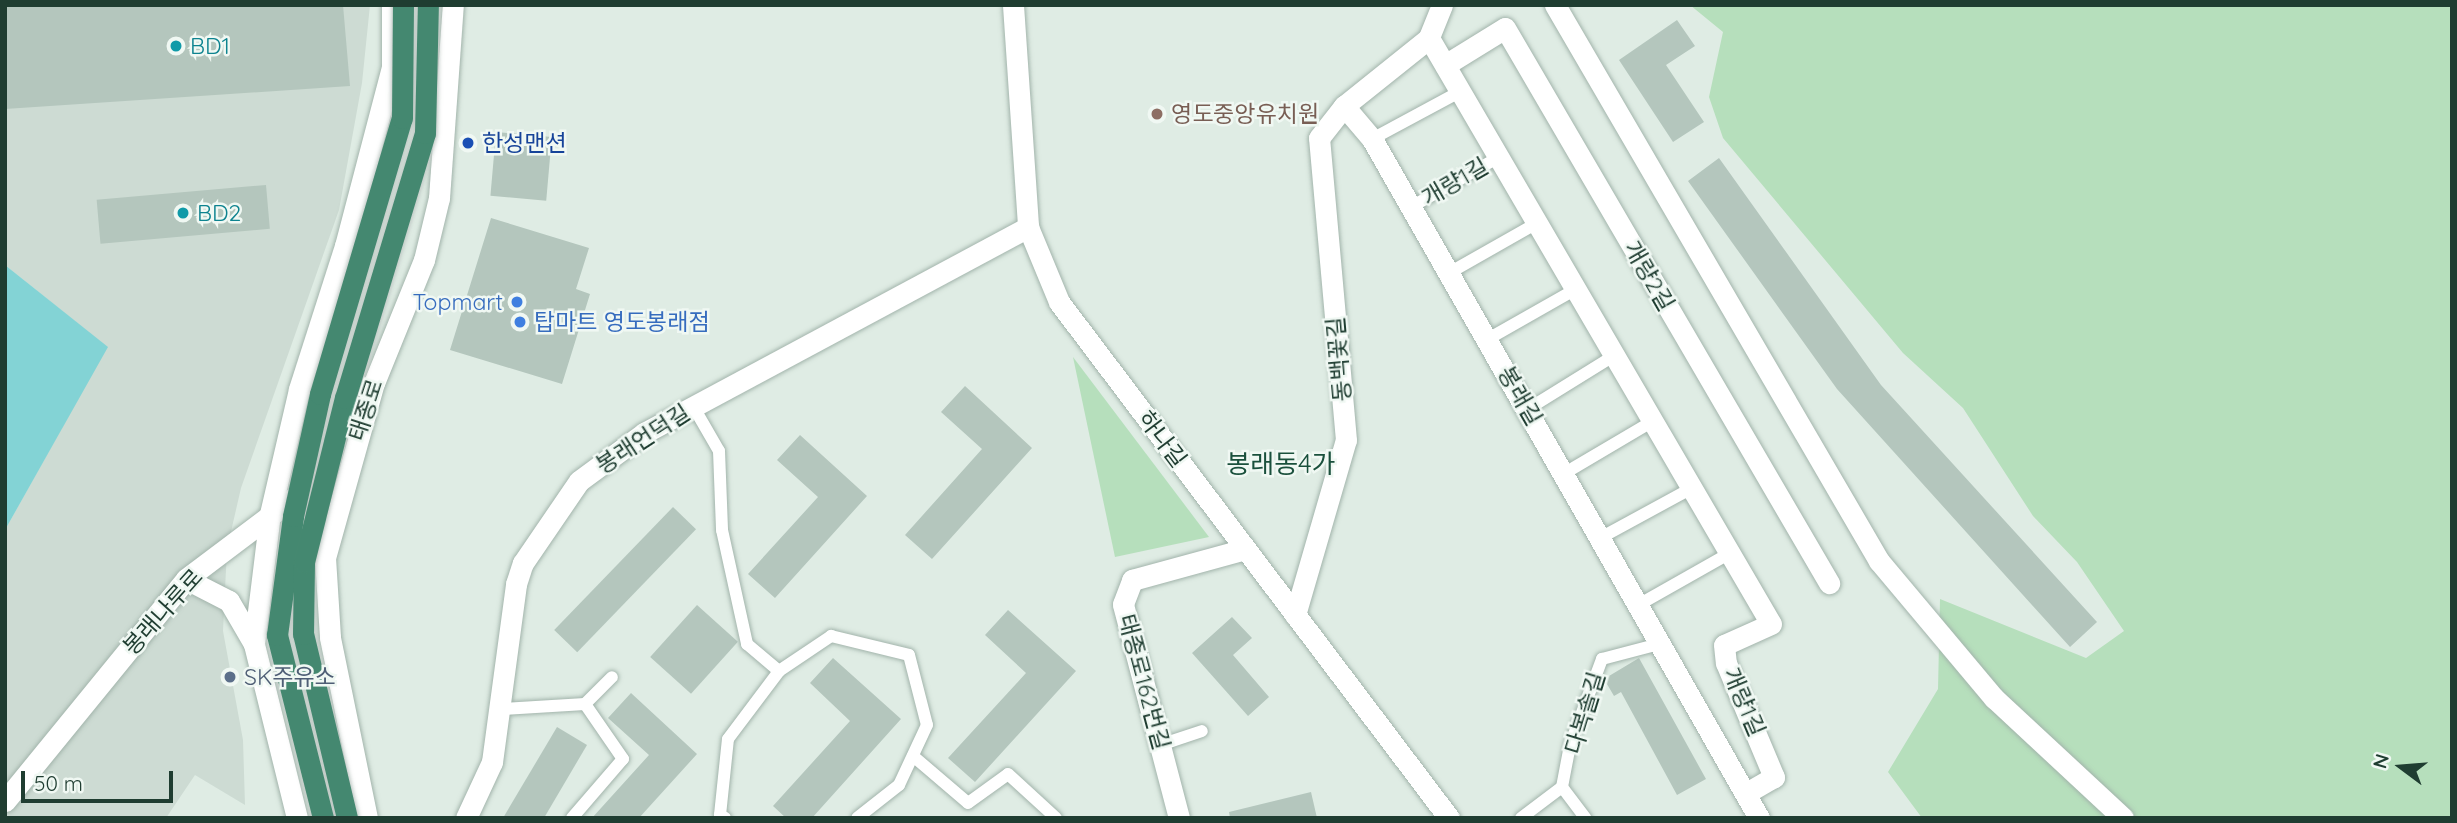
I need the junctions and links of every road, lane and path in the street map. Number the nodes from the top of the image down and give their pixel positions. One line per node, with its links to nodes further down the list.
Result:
1 (392, 5): 27 (street)
2 (403, 5): 48 (highway, bridge)
3 (428, 5): 49 (highway, bridge)
4 (453, 5): 24 (street, 태종로)
5 (1013, 5): 16 (street, 하나길)
6 (1442, 5): 8 (street)
7 (1555, 5): 61 (street)
8 (1429, 38): 9 (street, 개량1길); 11 (street)
9 (1445, 65): 10 (street, 개량1길); 32 (street, 개량2길)
10 (1461, 91): 12 (lane); 13 (street, 개량1길)
11 (1344, 106): 12 (street, 봉래길); 34 (street, 동백꽃길)
12 (1372, 139): 14 (street, 봉래길)
13 (1499, 157): 14 (lane, 개량1길); 15 (street, 개량1길)
14 (1411, 207): 17 (street, 봉래길)
15 (1537, 223): 17 (lane); 18 (street, 개량1길)
16 (1028, 227): 21 (street, 봉래언덕길); 29 (street, 하나길)
17 (1449, 273): 19 (street, 봉래길)
18 (1576, 289): 19 (lane); 20 (street, 개량1길)
19 (1488, 340): 22 (street, 봉래길)
20 (1615, 355): 22 (lane); 23 (street, 개량1길)
21 (693, 407): 37 (lane); 40 (street, 봉래언덕길)
22 (1528, 409): 25 (street, 봉래길)
23 (1653, 421): 25 (lane); 26 (street, 개량1길)
24 (351, 456): 27 (street, 봉래나루로); 50 (street, 태종로)
25 (1565, 473): 28 (street, 봉래길)
26 (1692, 488): 28 (lane); 30 (street, 개량1길)
27 (270, 514): 31 (street, 봉래나루로); 36 (street)
28 (1602, 537): 33 (street, 봉래길)
29 (1245, 549): 34 (street, 하나길); 42 (street, 태종로162번길)
30 (1730, 553): 33 (lane); 45 (street, 개량1길)
31 (186, 579): 36 (street); 46 (street, 봉래나루로)
32 (1829, 583)
33 (1640, 604): 35 (street, 봉래길)
34 (1295, 615): 57 (street, 하나길)
35 (1663, 643): 44 (lane, 다복솔길); 45 (street, 봉래길)
36 (254, 644): 47 (street)
37 (779, 671): 43 (lane); 53 (lane)
38 (612, 677): 39 (lane)
39 (585, 705): 40 (lane); 52 (lane)
40 (503, 709): 51 (street, 봉래언덕길)
41 (1202, 731): 42 (lane)
42 (1160, 745): 56 (street, 태종로162번길)
43 (913, 756): 54 (lane); 55 (lane)
44 (1562, 787): 58 (lane); 59 (lane)
45 (1748, 792): 60 (street, 봉래길)
46 (5, 800)
47 (297, 818)
48 (323, 818)
49 (347, 818)
50 (367, 818)
51 (466, 818)
52 (572, 818)
53 (725, 818)
54 (857, 818)
55 (1056, 818)
56 (1179, 818)
57 (1449, 818)
58 (1521, 818)
59 (1585, 818)
60 (1759, 818)
61 (2123, 818)

